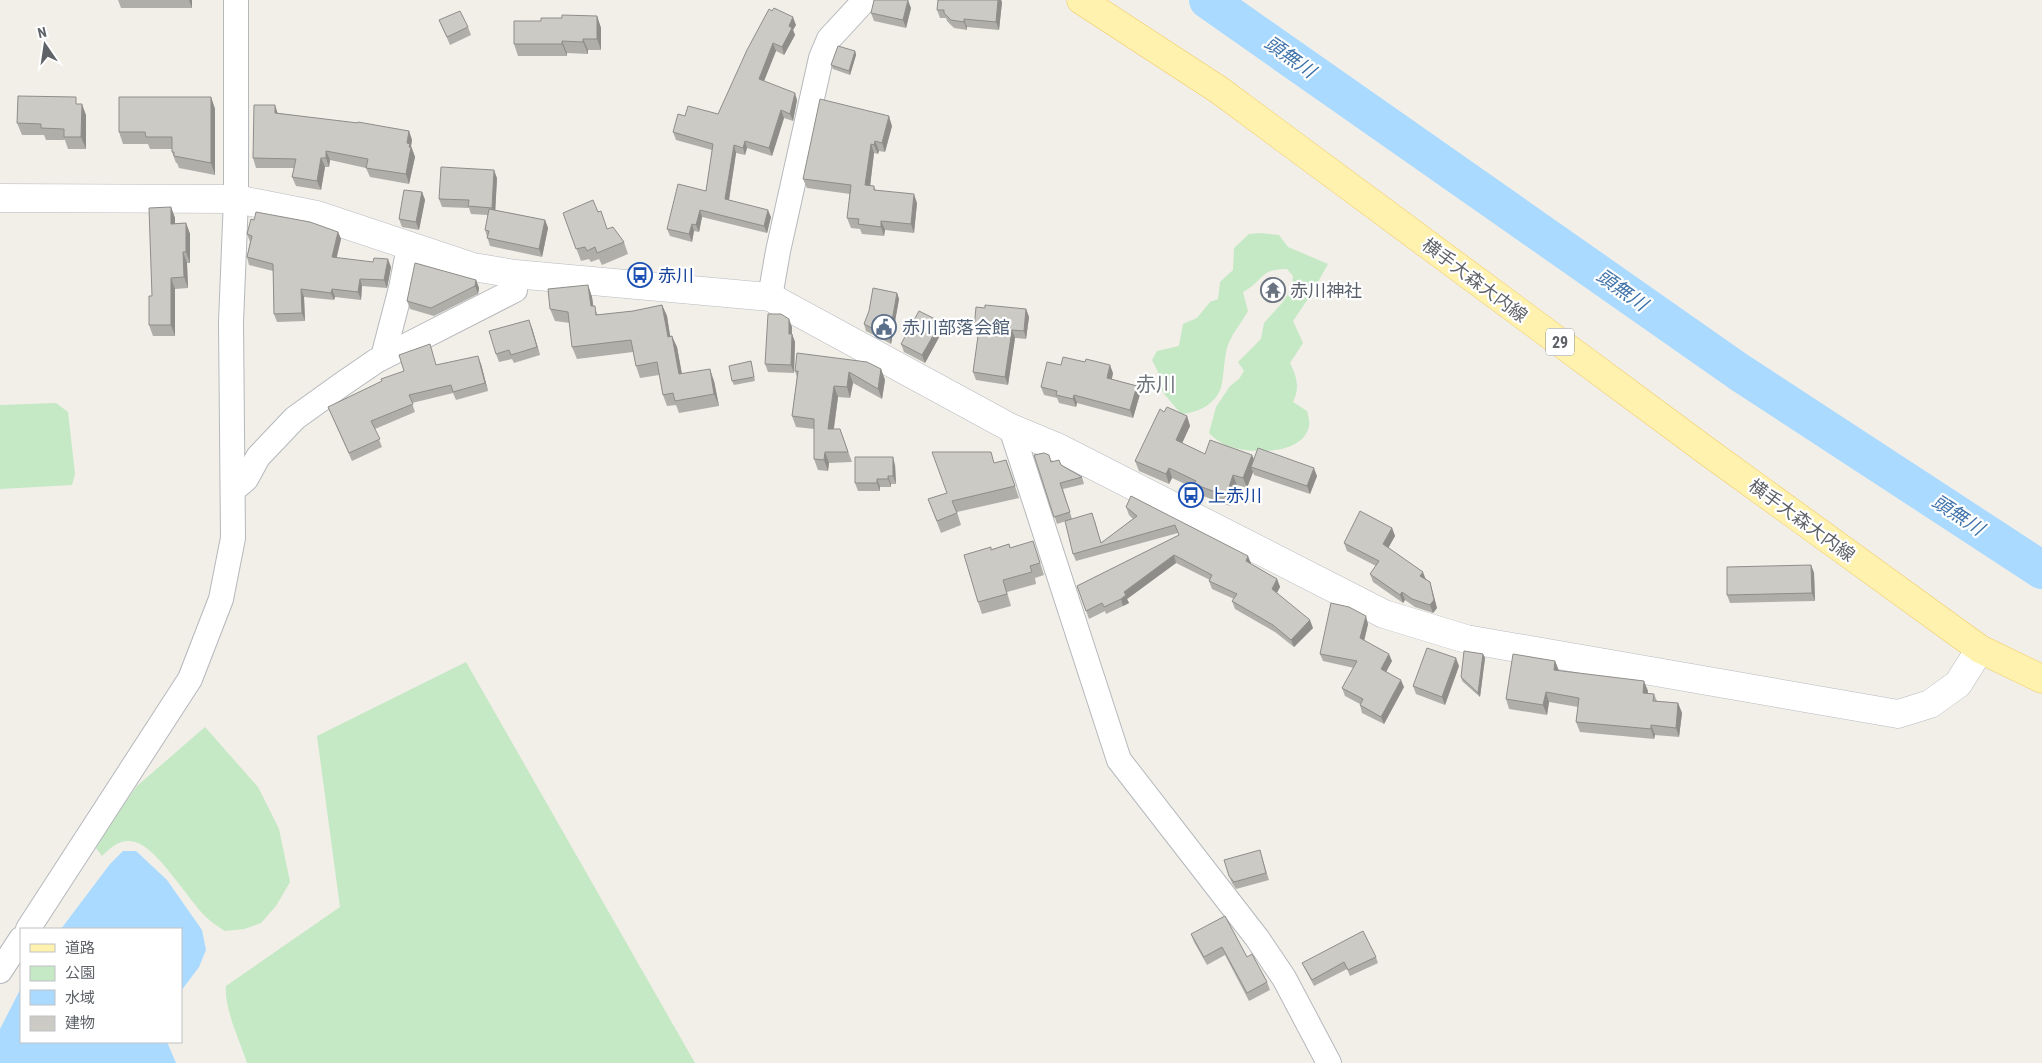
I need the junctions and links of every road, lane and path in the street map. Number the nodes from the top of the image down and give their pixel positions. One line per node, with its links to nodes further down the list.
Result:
1 (236, 0): 5 (street)
2 (865, 0): 8 (street)
3 (1081, 0): 12 (main road, 横手大森大内線 / 29)
4 (0, 198): 5 (street)
5 (236, 198): 6 (street); 11 (street)
6 (409, 247): 7 (street); 9 (street)
7 (515, 274): 8 (street); 9 (street)
8 (770, 297): 10 (street)
9 (383, 357): 11 (street)
10 (1011, 428): 12 (street); 17 (street)
11 (233, 490): 14 (street)
12 (1980, 649): 13 (main road, 横手大森大内線 / 29)
13 (2042, 679)
14 (29, 928)
15 (20, 941): 16 (street)
16 (0, 971)
17 (1329, 1063)

